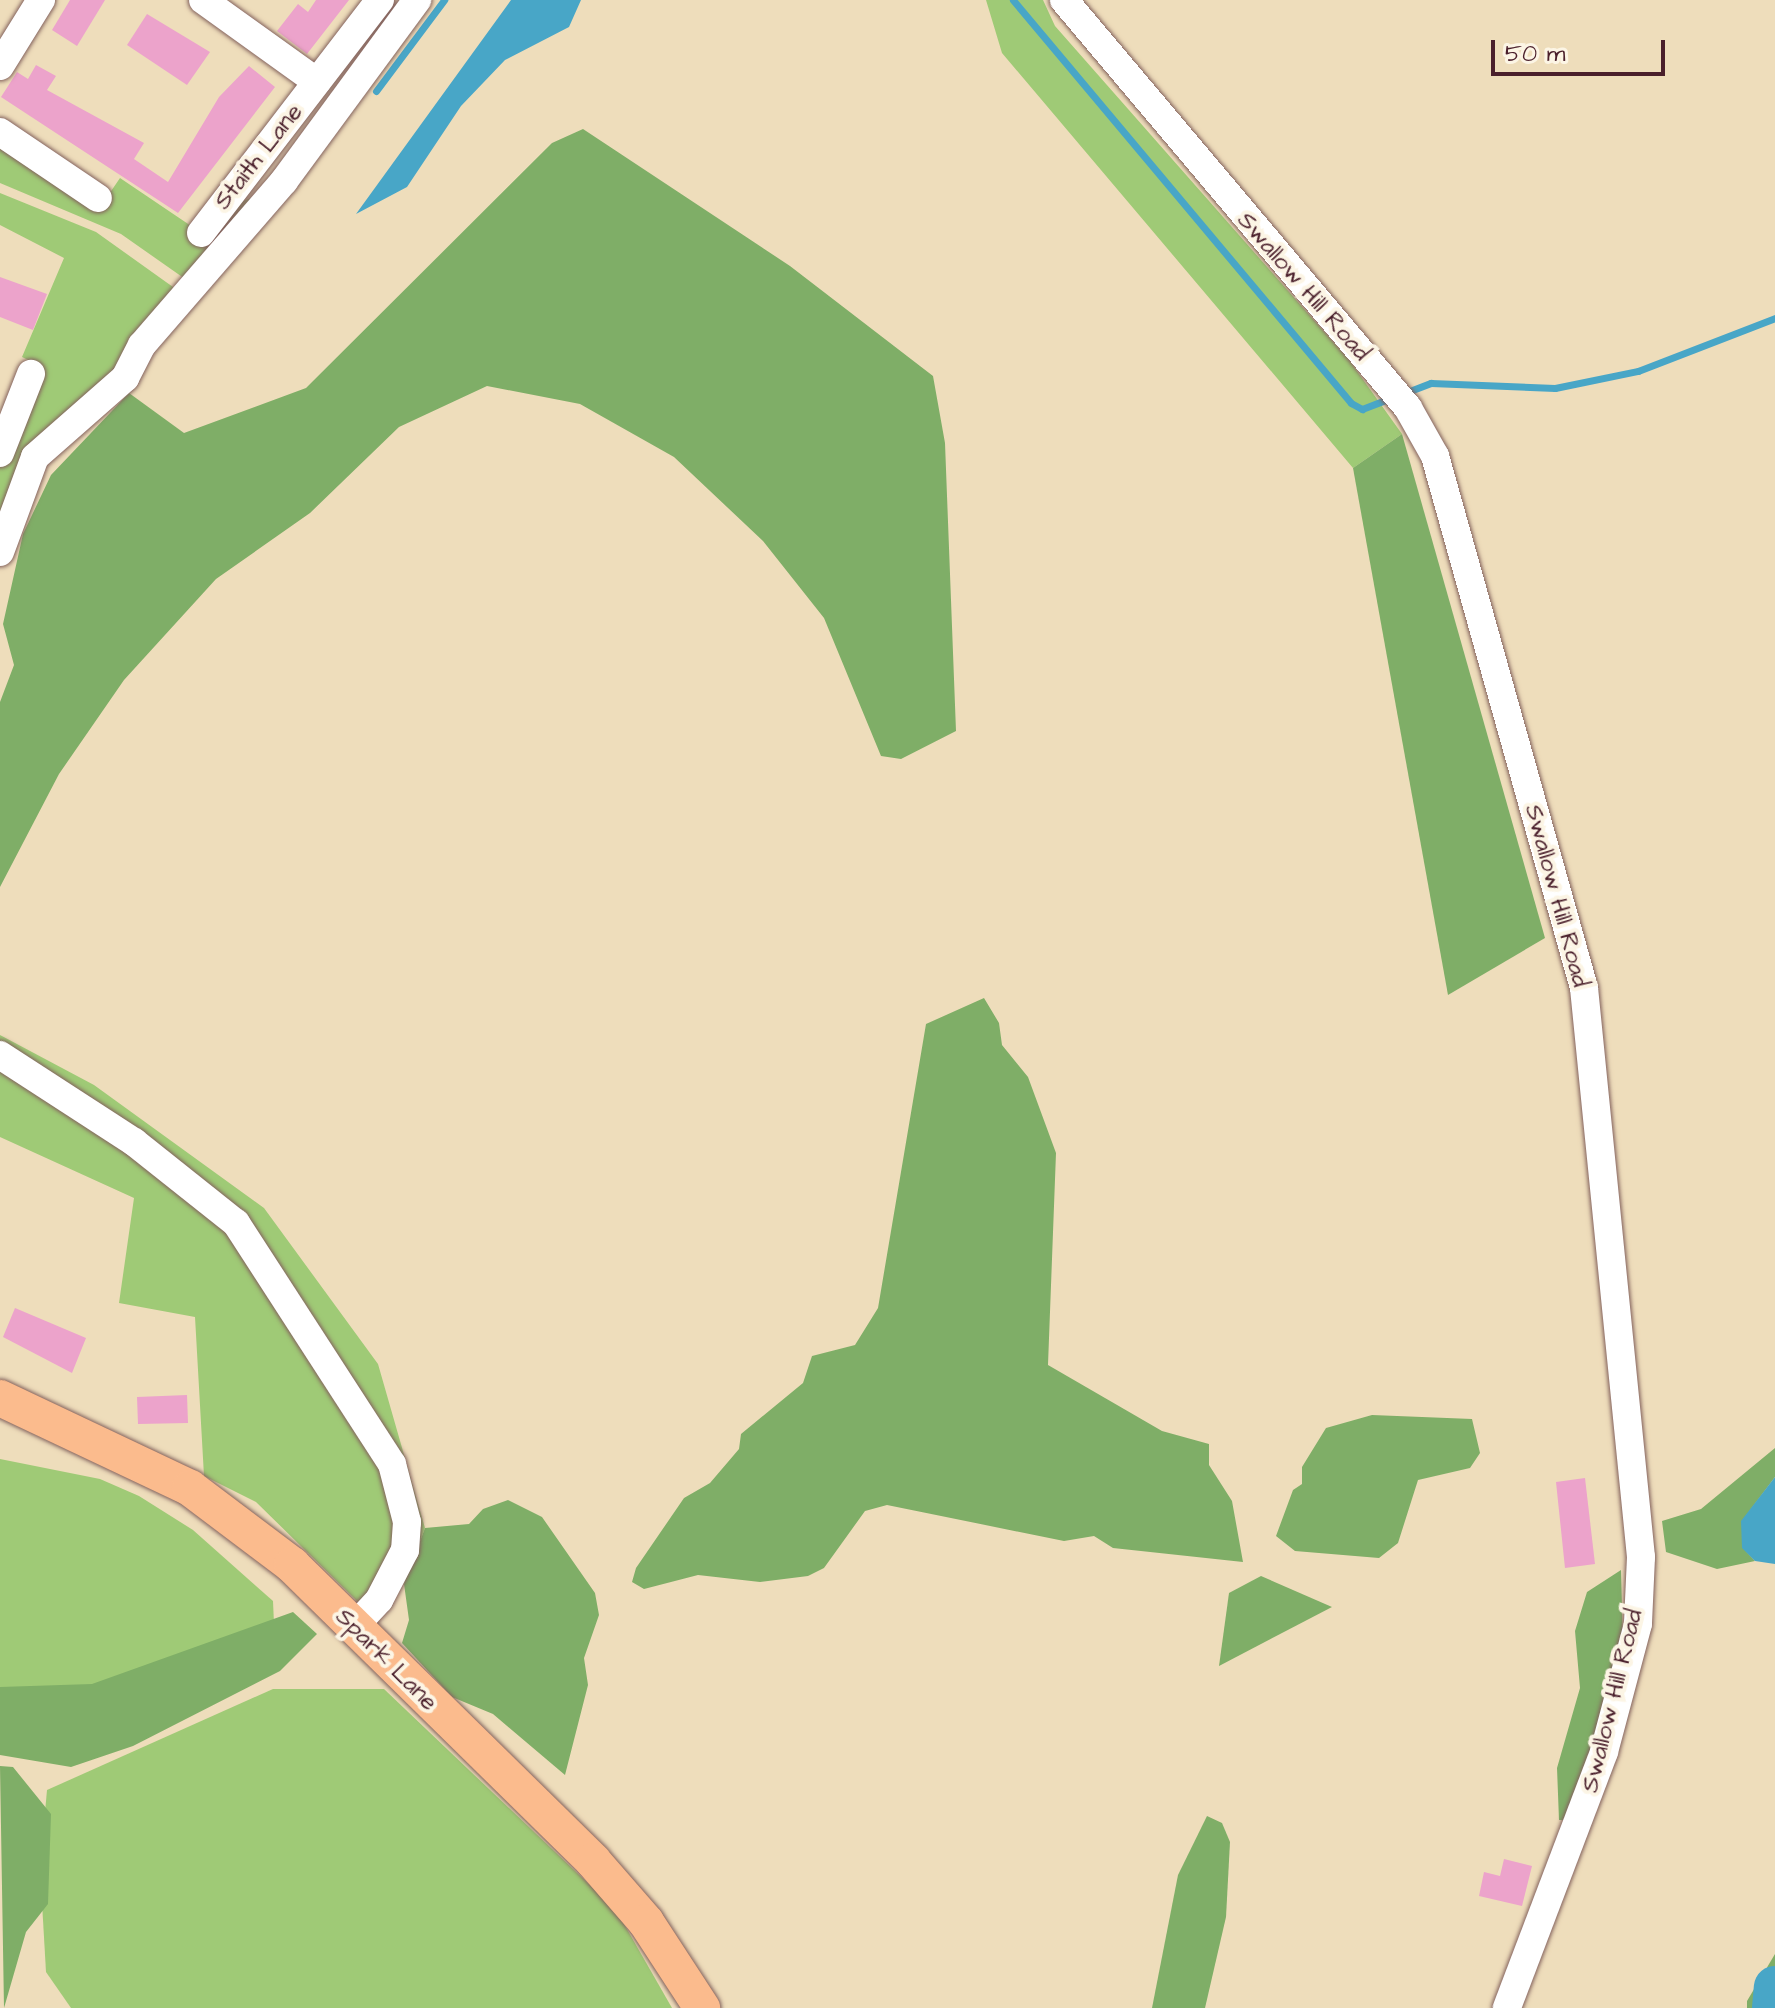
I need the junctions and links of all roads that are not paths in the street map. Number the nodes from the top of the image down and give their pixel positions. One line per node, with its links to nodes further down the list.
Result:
1 (41, 0): 6 (street)
2 (203, 0): 7 (street, Staith Lane)
3 (380, 0): 7 (street, Staith Lane)
4 (417, 0): 13 (street)
5 (1064, 0): 18 (street, Swallow Hill Road)
6 (0, 66)
7 (317, 82): 10 (street, Staith Lane)
8 (0, 132): 9 (street)
9 (98, 198)
10 (201, 233)
11 (31, 374): 12 (street)
12 (0, 453)
13 (0, 552)
14 (0, 1055): 16 (street)
15 (0, 1398): 16 (main road, Spark Lane)
16 (353, 1628): 17 (main road, Spark Lane)
17 (702, 2008)
18 (1507, 2008)

